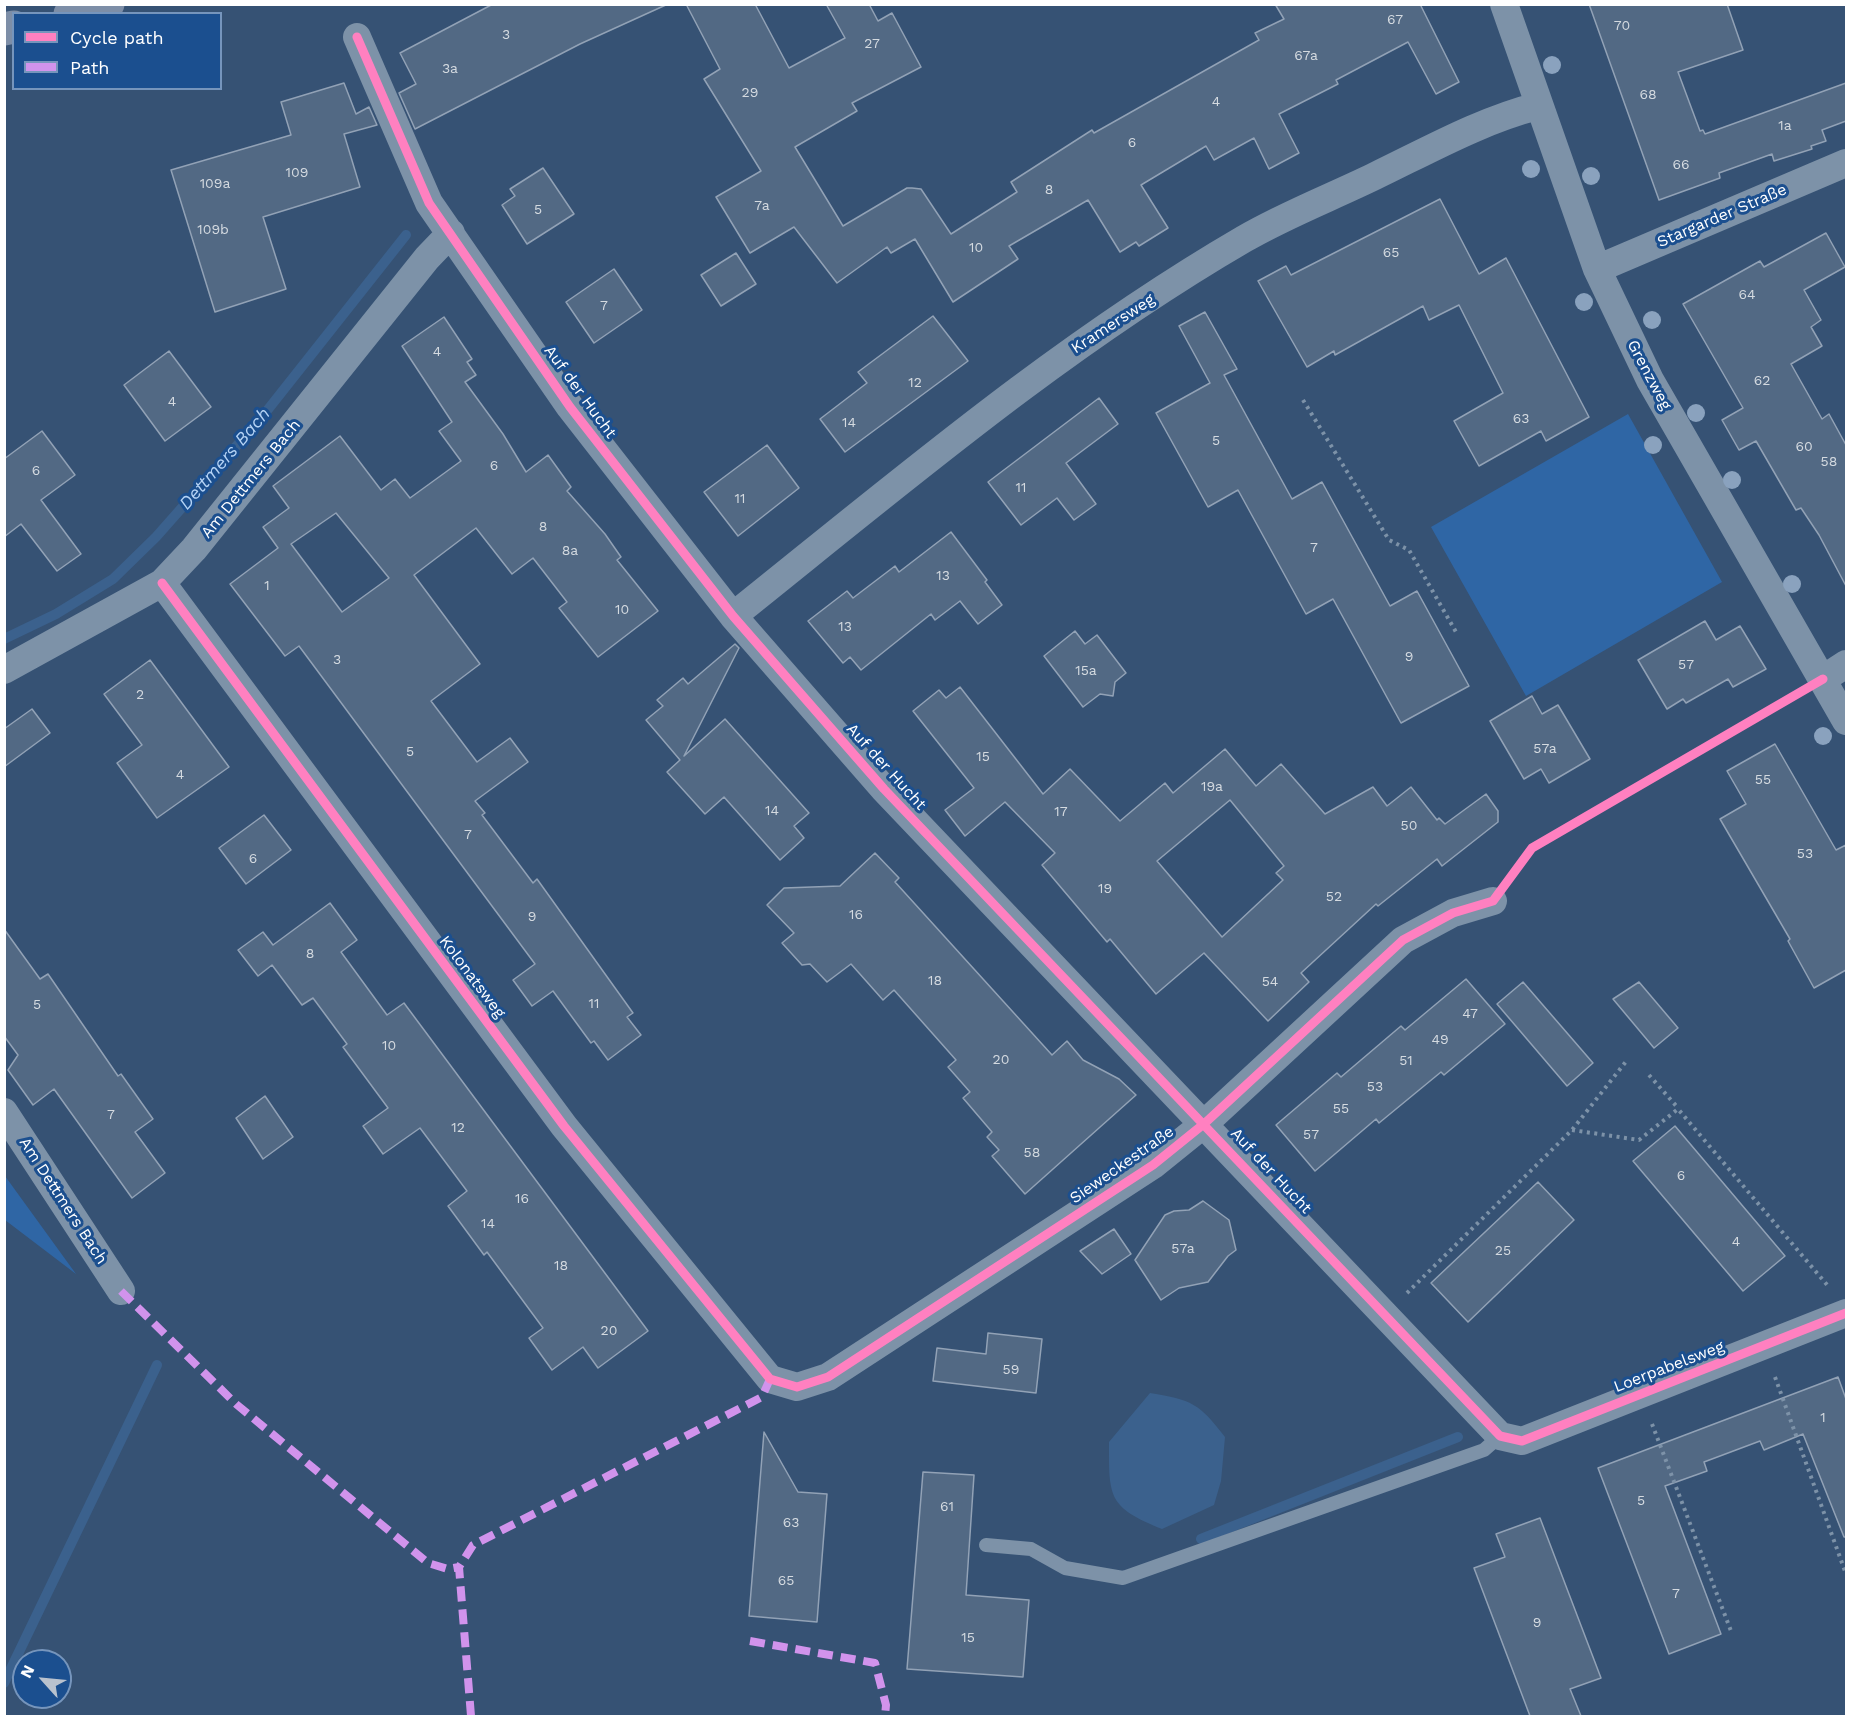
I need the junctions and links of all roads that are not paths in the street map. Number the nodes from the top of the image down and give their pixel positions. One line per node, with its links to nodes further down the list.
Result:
1 (108, 4): 3 (main road)
2 (1504, 4): 5 (street, Grenzweg)
3 (78, 12)
4 (357, 37): 7 (street, Auf der Hucht)
5 (1538, 106): 8 (street, Grenzweg); 10 (street, Kramersweg)
6 (1846, 163): 8 (street, Stargarder Straße)
7 (451, 233): 9 (street, Am Dettmers Bach); 10 (street, Auf der Hucht)
8 (1597, 269): 13 (street, Grenzweg)
9 (162, 583): 12 (street, Am Dettmers Bach); 20 (street, Kolonatsweg)
10 (732, 616): 17 (street, Auf der Hucht)
11 (1846, 664): 13 (street)
12 (4, 670)
13 (1823, 679): 14 (street, Grenzweg)
14 (1846, 721)
15 (1493, 901): 17 (street, Sieweckestraße)
16 (4, 1112): 18 (street, Am Dettmers Bach)
17 (1205, 1123): 20 (street, Sieweckestraße); 21 (street, Auf der Hucht)
18 (121, 1291)
19 (1841, 1304): 21 (street, Loerpabelsweg)
20 (770, 1379)
21 (1500, 1436): 22 (lane)
22 (986, 1545)

